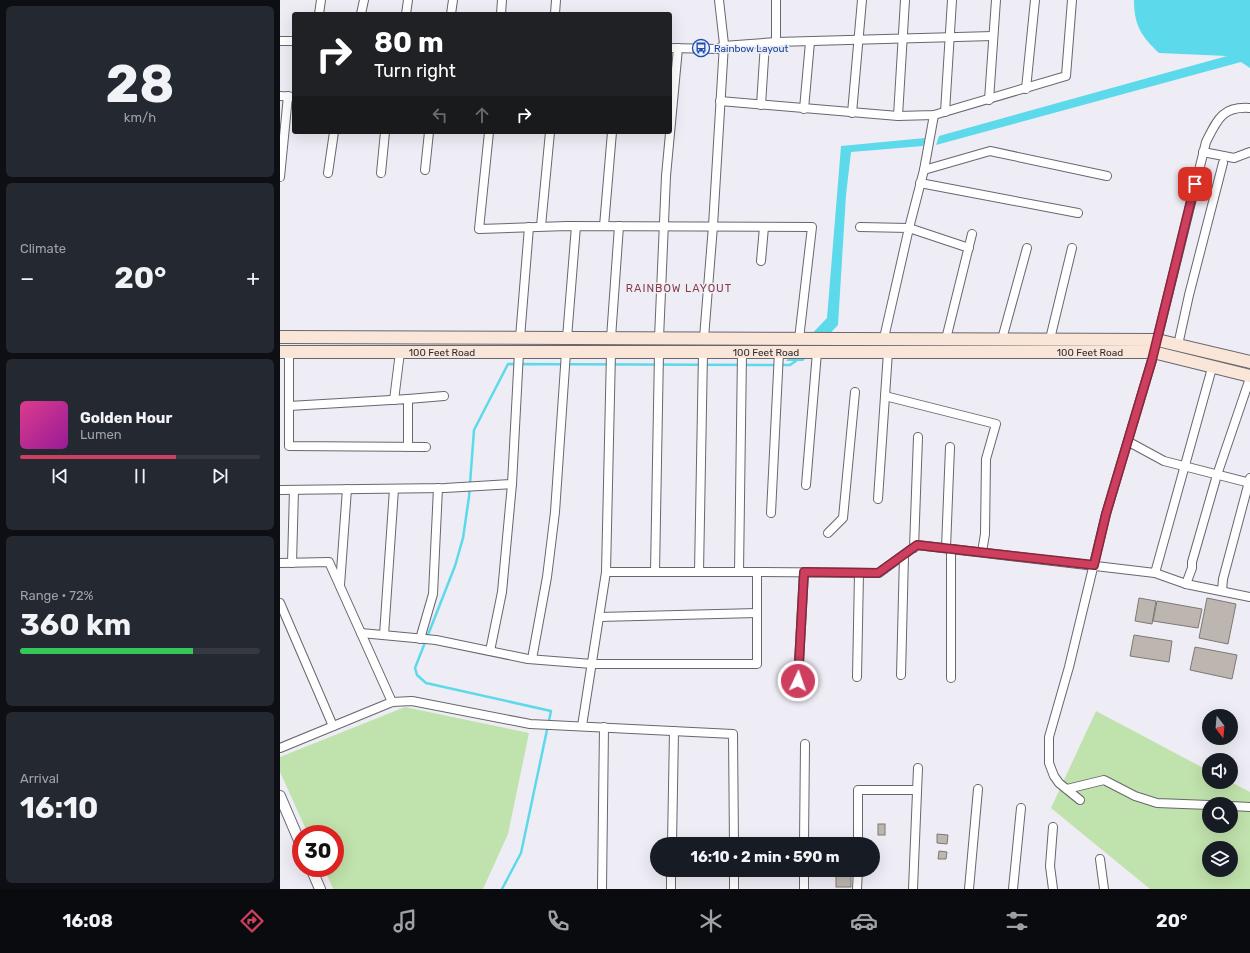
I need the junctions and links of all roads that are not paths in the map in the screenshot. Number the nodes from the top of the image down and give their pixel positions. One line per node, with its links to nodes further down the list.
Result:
1 (321, 0): 15 (street)
2 (364, 0): 16 (street)
3 (408, 0): 17 (street)
4 (453, 0): 18 (street)
5 (502, 0): 19 (street)
6 (556, 0): 20 (street)
7 (719, 0): 30 (street)
8 (776, 0): 27 (street)
9 (862, 0): 26 (street)
10 (905, 0): 22 (street)
11 (952, 0): 23 (street)
12 (996, 0): 21 (street)
13 (1035, 0): 33 (street)
14 (1072, 0): 33 (street)
15 (319, 12)
16 (361, 12)
17 (406, 12)
18 (451, 12)
19 (501, 12)
20 (555, 12)
21 (993, 36): 23 (street); 35 (street)
22 (903, 39): 23 (street); 26 (street); 43 (street)
23 (948, 39): 40 (street)
24 (280, 41): 25 (street)
25 (292, 41)
26 (858, 41): 28 (street); 41 (street)
27 (776, 42): 28 (street); 29 (street)
28 (810, 42): 38 (street)
29 (765, 43): 30 (street); 37 (street)
30 (723, 46): 31 (street); 36 (street)
31 (674, 48): 32 (street)
32 (672, 80)
33 (1026, 89): 35 (street)
34 (287, 96): 59 (street)
35 (989, 100): 40 (street)
36 (720, 101): 37 (street); 66 (street)
37 (762, 105): 38 (street)
38 (804, 108): 41 (street)
39 (1250, 108): 51 (street)
40 (945, 112): 42 (street)
41 (852, 113): 43 (street)
42 (934, 115): 43 (street); 55 (street)
43 (898, 116)
44 (334, 134): 56 (street)
45 (385, 134): 57 (street)
46 (429, 134): 54 (street)
47 (489, 134): 67 (street)
48 (550, 134): 62 (street)
49 (612, 134): 64 (street)
50 (669, 134): 68 (street)
51 (1203, 152): 52 (street); 88 (street)
52 (1250, 152)
53 (1223, 163): 89 (street)
54 (425, 170)
55 (924, 170): 58 (street); 60 (street)
56 (328, 173)
57 (381, 173)
58 (1107, 176)
59 (280, 177)
60 (920, 183): 61 (street); 71 (street)
61 (1078, 213)
62 (541, 226): 63 (street); 67 (street)
63 (576, 226): 64 (street); 79 (street)
64 (604, 226): 65 (street)
65 (619, 226): 68 (street); 80 (street)
66 (713, 226): 68 (street); 69 (street); 82 (street)
67 (529, 227): 78 (street)
68 (664, 227): 81 (street)
69 (764, 227): 76 (street); 83 (street)
70 (860, 227): 71 (street)
71 (909, 228): 73 (street); 84 (street)
72 (972, 234): 73 (street)
73 (969, 248): 85 (street)
74 (1027, 248): 86 (street)
75 (1072, 248): 87 (street)
76 (761, 261)
77 (280, 338): 78 (main road, 100 Feet Road)
78 (520, 338): 79 (main road, 100 Feet Road)
79 (567, 338): 80 (main road, 100 Feet Road)
80 (611, 338): 81 (main road, 100 Feet Road)
81 (659, 338): 82 (main road, 100 Feet Road)
82 (704, 338): 83 (main road, 100 Feet Road)
83 (799, 338): 84 (main road, 100 Feet Road)
84 (884, 338): 85 (main road, 100 Feet Road)
85 (946, 338): 86 (main road, 100 Feet Road)
86 (1002, 338): 87 (main road, 100 Feet Road)
87 (1050, 339): 88 (main road, 100 Feet Road)
88 (1157, 340): 89 (main road, 100 Feet Road); 101 (street)
89 (1178, 346): 102 (main road, 100 Feet Road)
90 (285, 352): 91 (main road, 100 Feet Road); 110 (street)
91 (400, 352): 92 (main road, 100 Feet Road); 109 (street)
92 (519, 352): 93 (main road, 100 Feet Road); 119 (street)
93 (566, 352): 94 (main road, 100 Feet Road); 155 (street)
94 (610, 352): 95 (main road, 100 Feet Road); 136 (street)
95 (659, 352): 96 (main road, 100 Feet Road); 137 (street)
96 (702, 352): 97 (main road, 100 Feet Road); 138 (street)
97 (742, 352): 98 (main road, 100 Feet Road); 139 (street)
98 (779, 352): 99 (main road, 100 Feet Road); 127 (street)
99 (817, 352): 100 (main road, 100 Feet Road); 120 (street)
100 (888, 352): 101 (main road, 100 Feet Road); 107 (street)
101 (1153, 352): 103 (main road, 100 Feet Road); 112 (street)
102 (1250, 362)
103 (1212, 368): 104 (main road, 100 Feet Road); 116 (street)
104 (1250, 377): 117 (street)
105 (855, 392): 128 (street)
106 (444, 396): 108 (street)
107 (885, 396): 126 (street); 131 (street)
108 (408, 399): 109 (street); 113 (street)
109 (394, 400): 110 (street)
110 (289, 406): 113 (street)
111 (918, 437): 129 (street)
112 (1129, 442): 116 (street); 135 (street)
113 (408, 447): 114 (street)
114 (426, 447)
115 (950, 448): 130 (street)
116 (1184, 467): 117 (street); 143 (street)
117 (1217, 475): 118 (street); 144 (street)
118 (1249, 481): 146 (street)
119 (512, 484): 121 (street); 154 (street)
120 (806, 485)
121 (438, 488): 123 (street); 153 (street)
122 (347, 489): 123 (street); 125 (street); 145 (street)
123 (394, 489): 152 (street)
124 (280, 490): 125 (street)
125 (294, 490): 134 (street)
126 (878, 499)
127 (771, 513)
128 (828, 533)
129 (914, 548): 130 (street); 132 (street)
130 (949, 548): 131 (street); 159 (street)
131 (982, 552): 135 (street)
132 (904, 555): 142 (street); 157 (street)
133 (280, 563): 134 (street)
134 (292, 563): 145 (street)
135 (1094, 565): 143 (street); 170 (street)
136 (606, 572): 137 (street); 150 (street)
137 (656, 572): 138 (street)
138 (699, 572): 139 (street)
139 (739, 572): 140 (street)
140 (757, 572): 141 (street); 149 (street)
141 (804, 572): 142 (street); 160 (street)
142 (859, 573): 158 (street)
143 (1155, 573): 144 (street)
144 (1186, 584): 146 (street)
145 (340, 586): 151 (street)
146 (1222, 591): 147 (street)
147 (1250, 597)
148 (280, 603): 162 (street)
149 (757, 613): 150 (street); 156 (street)
150 (599, 617): 156 (street)
151 (361, 632): 152 (street); 161 (street)
152 (384, 635): 153 (street)
153 (420, 639): 154 (street)
154 (490, 651): 155 (street)
155 (532, 659): 156 (street)
156 (592, 664): 163 (street)
157 (901, 675)
158 (857, 677)
159 (951, 678)
160 (798, 681)
161 (392, 702): 162 (street); 163 (street)
162 (333, 726): 167 (street)
163 (582, 726): 164 (street)
164 (604, 728): 165 (street); 191 (street)
165 (674, 731): 180 (street); 181 (street)
166 (805, 744): 182 (street)
167 (280, 748)
168 (918, 768): 171 (street)
169 (978, 789): 197 (street)
170 (1067, 789): 173 (street); 174 (street)
171 (917, 790): 183 (street); 196 (street)
172 (280, 796): 178 (street)
173 (1080, 800)
174 (1202, 805)
175 (1238, 806): 176 (street)
176 (1250, 807)
177 (1021, 808): 198 (street)
178 (292, 825)
179 (1053, 827): 199 (street)
180 (672, 837)
181 (734, 837)
182 (804, 837)
183 (858, 837)
184 (1100, 859): 200 (street)
185 (315, 877): 190 (street)
186 (671, 877): 192 (street)
187 (734, 877): 193 (street)
188 (804, 877): 194 (street)
189 (858, 877): 195 (street)
190 (320, 889)
191 (602, 889)
192 (671, 889)
193 (734, 889)
194 (804, 889)
195 (858, 889)
196 (913, 889)
197 (969, 889)
198 (1013, 889)
199 (1053, 889)
200 (1104, 889)

